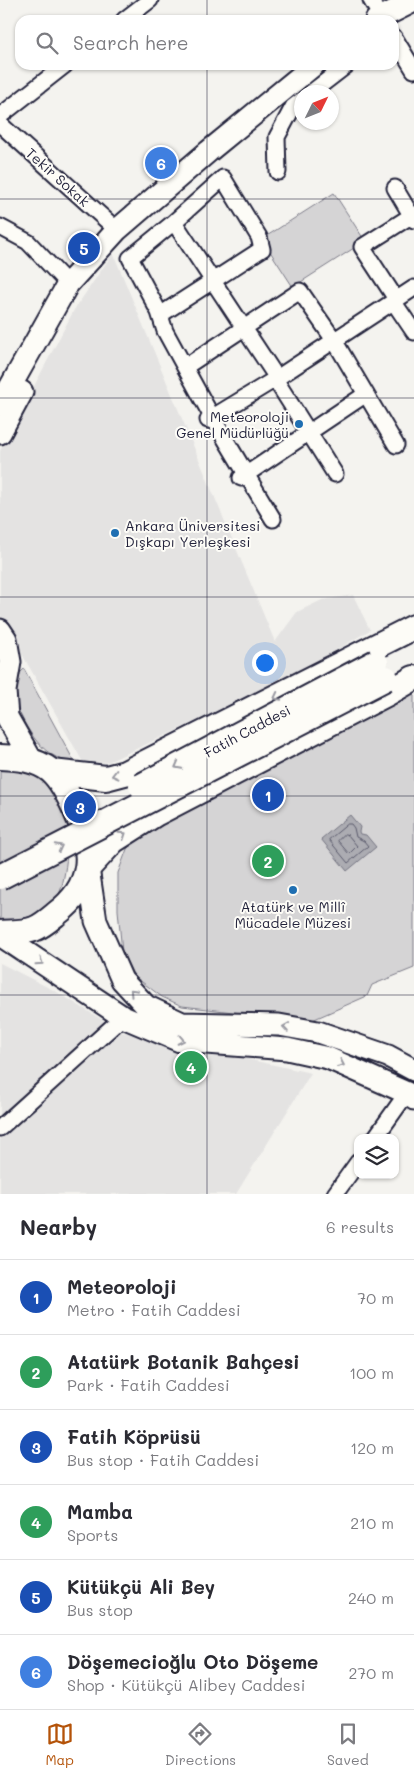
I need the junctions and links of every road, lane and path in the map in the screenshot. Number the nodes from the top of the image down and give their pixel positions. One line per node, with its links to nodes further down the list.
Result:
1 (150, 0): 3 (street)
2 (414, 1): 4 (main road)
3 (134, 5)
4 (378, 14)
5 (399, 42): 7 (street)
6 (399, 43): 11 (street)
7 (414, 62)
8 (60, 70): 14 (street)
9 (308, 70): 21 (main road)
10 (341, 70): 12 (street)
11 (414, 70)
12 (321, 85)
13 (294, 106): 16 (street)
14 (0, 116)
15 (0, 124): 21 (street, Tekir Sokak)
16 (278, 172)
17 (395, 188): 18 (street)
18 (413, 216): 25 (street)
19 (174, 222): 22 (street); 22 (street); 26 (street)
20 (0, 227): 23 (street)
21 (117, 230): 23 (main road)
22 (213, 280): 26 (street); 27 (street)
23 (68, 284): 33 (main road); 35 (main road)
24 (414, 288): 25 (street)
25 (395, 300): 28 (street); 29 (street)
26 (160, 315): 30 (street)
27 (244, 328): 29 (street); 30 (street); 31 (street)
28 (414, 332)
29 (334, 340): 31 (street); 32 (street)
30 (185, 367): 34 (street)
31 (276, 378): 34 (street); 36 (street)
32 (366, 394): 36 (street); 37 (street)
33 (0, 405)
34 (210, 418): 39 (street)
35 (0, 433)
36 (309, 434): 38 (street); 39 (street)
37 (396, 445)
38 (335, 474)
39 (244, 476): 40 (street)
40 (273, 519)
41 (414, 627): 50 (main road, one-way to 50)
42 (3, 635): 44 (main road); 50 (main road)
43 (414, 642): 46 (main road, Fatih Caddesi)
44 (0, 661)
45 (414, 664): 46 (main road, Fatih Caddesi)
46 (381, 670): 51 (main road, Fatih Caddesi, one-way to 51, bridge); 53 (main road, Fatih Caddesi, one-way to 46, bridge)
47 (414, 678): 52 (main road, one-way to 47)
48 (0, 735): 50 (main road)
49 (0, 757): 50 (main road)
50 (42, 766): 52 (main road)
51 (0, 860)
52 (88, 868): 54 (main road); 56 (main road, one-way to 52)
53 (0, 877)
54 (0, 934): 55 (main road, one-way to 55)
55 (122, 1017): 57 (main road, one-way to 57); 58 (street)
56 (414, 1070)
57 (410, 1096): 59 (street)
58 (0, 1128)
59 (378, 1134)
60 (354, 1168): 61 (street)
61 (335, 1194)

